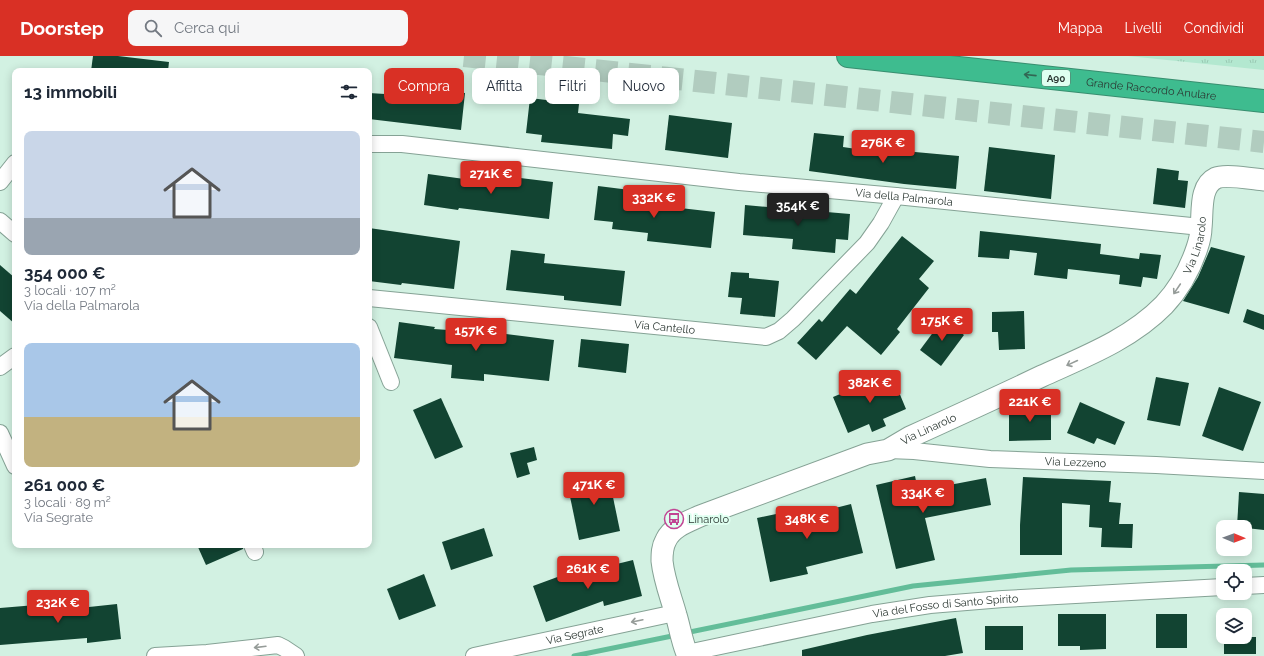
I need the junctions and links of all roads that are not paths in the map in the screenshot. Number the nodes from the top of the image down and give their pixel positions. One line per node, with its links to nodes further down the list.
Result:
1 (848, 56): 2 (highway, Grande Raccordo Anulare / A90, one-way to 1)
2 (1264, 101)
3 (372, 144): 7 (street, Via della Palmarola)
4 (12, 167): 6 (street)
5 (1264, 180): 9 (street, Via Linarolo)
6 (0, 182)
7 (896, 196): 9 (street, Via della Palmarola); 11 (street, Via Cantello)
8 (0, 221): 10 (street)
9 (1201, 227): 17 (street, Via Linarolo, one-way to 17)
10 (12, 231)
11 (372, 298)
12 (372, 334): 15 (street)
13 (12, 358): 14 (street)
14 (0, 367)
15 (391, 382)
16 (0, 433): 18 (street)
17 (888, 450): 19 (street, Via Lezzeno); 23 (street, Via Linarolo)
18 (12, 459)
19 (1264, 470)
20 (1264, 585): 21 (street)
21 (1252, 586)
22 (1216, 587): 24 (street, Via del Fosso di Santo Spirito)
23 (675, 613): 24 (street, Via Linarolo); 27 (street, Via Segrate, one-way to 27)
24 (682, 655)
25 (155, 656): 26 (street, one-way to 25)
26 (296, 656)
27 (474, 656)

